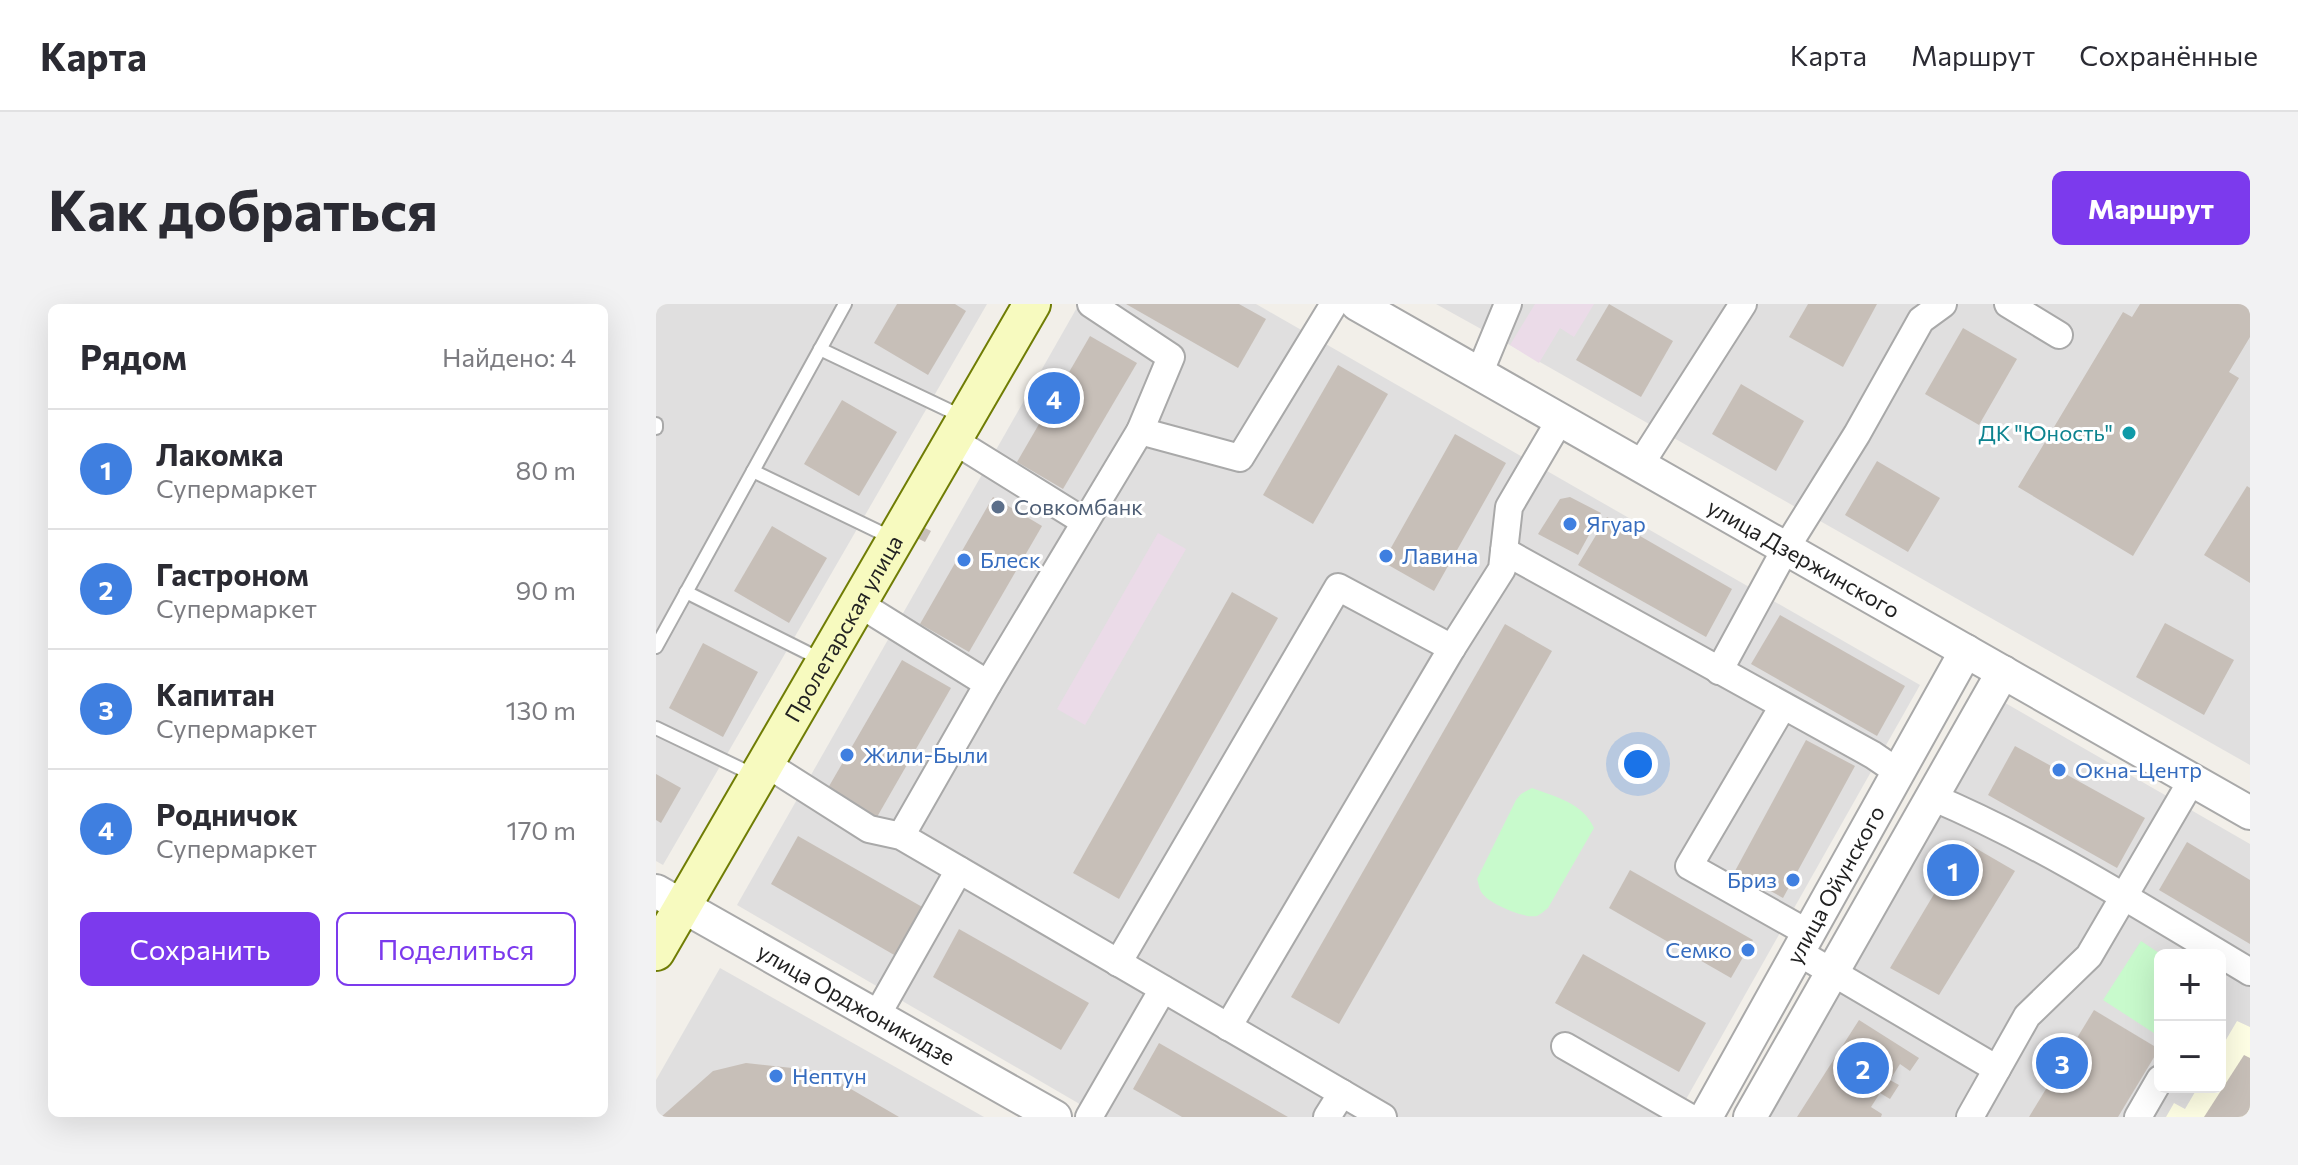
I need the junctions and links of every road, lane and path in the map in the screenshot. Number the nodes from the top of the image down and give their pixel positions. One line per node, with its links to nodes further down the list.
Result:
1 (845, 304): 10 (lane)
2 (1032, 304): 13 (main road, Пролетарская улица)
3 (1091, 304): 14 (street)
4 (1353, 304): 11 (street, улица Дзержинского); 14 (street)
5 (1508, 304): 11 (street)
6 (1743, 304): 15 (street)
7 (1943, 304): 19 (street)
8 (2008, 304): 9 (street)
9 (2059, 335)
10 (820, 349): 13 (lane); 16 (lane)
11 (1479, 374): 12 (street, улица Дзержинского)
12 (1560, 420): 15 (street, улица Дзержинского); 20 (street)
13 (960, 429): 17 (street); 18 (main road, Пролетарская улица)
14 (1140, 431): 17 (street)
15 (1640, 465): 19 (street, улица Дзержинского)
16 (753, 471): 18 (lane); 21 (lane)
17 (1085, 522): 29 (street)
18 (895, 540): 22 (main road, Пролетарская улица)
19 (1786, 548): 25 (street, улица Дзержинского); 27 (street)
20 (1504, 551): 24 (street); 27 (street)
21 (686, 592): 23 (lane); 26 (lane)
22 (858, 603): 26 (main road, Пролетарская улица); 29 (street)
23 (656, 647)
24 (1452, 648): 43 (street); 48 (street)
25 (1966, 651): 28 (street, улица Дзержинского); 33 (street, улица Ойунского)
26 (824, 661): 32 (main road, Пролетарская улица)
27 (1719, 671): 30 (street)
28 (2003, 672): 34 (street, улица Дзержинского); 35 (street, улица Ойунского)
29 (988, 684): 37 (street)
30 (1783, 706): 33 (street); 41 (street)
31 (656, 728): 32 (lane)
32 (761, 770): 37 (street); 40 (main road, Пролетарская улица)
33 (1898, 772): 41 (street, улица Ойунского)
34 (2192, 780): 36 (street, улица Дзержинского); 39 (street)
35 (1932, 797): 39 (street); 45 (street, улица Ойунского)
36 (2250, 813)
37 (901, 836): 38 (street)
38 (959, 870): 43 (street); 47 (street)
39 (2123, 896): 44 (street); 50 (street)
40 (669, 898): 42 (main road, Пролетарская улица); 47 (street, улица Орджоникидзе)
41 (1803, 942): 45 (street); 58 (street, улица Ойунского)
42 (656, 952)
43 (1118, 963): 46 (street)
44 (2233, 968)
45 (1833, 970): 50 (street); 59 (street, улица Ойунского)
46 (1163, 989): 48 (street); 54 (street)
47 (877, 1015): 53 (street, улица Орджоникидзе)
48 (1228, 1027): 52 (street)
49 (1565, 1046): 57 (street)
50 (1997, 1069): 60 (street)
51 (2154, 1089): 61 (street)
52 (1342, 1093): 55 (street); 56 (street)
53 (1055, 1117)
54 (1089, 1117)
55 (1327, 1117)
56 (1383, 1117)
57 (1689, 1117)
58 (1706, 1117)
59 (1750, 1117)
60 (1970, 1117)
61 (2138, 1117)

